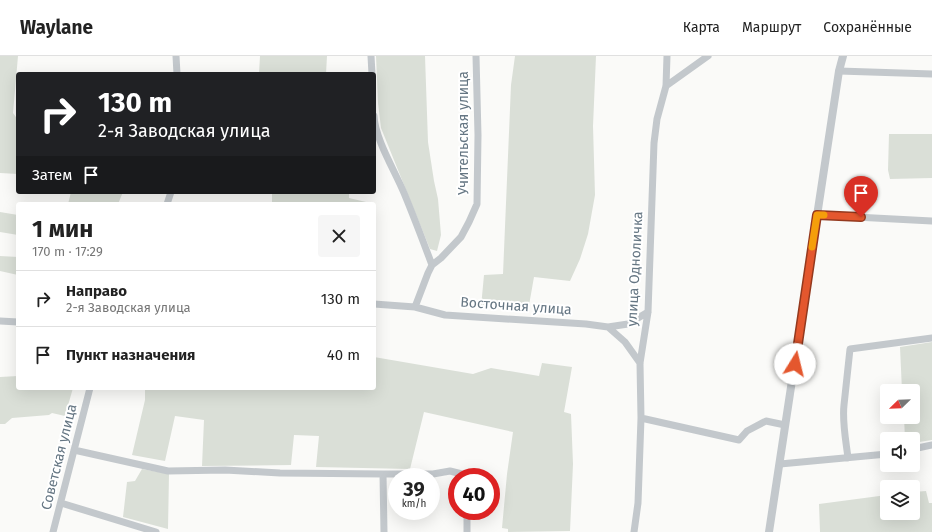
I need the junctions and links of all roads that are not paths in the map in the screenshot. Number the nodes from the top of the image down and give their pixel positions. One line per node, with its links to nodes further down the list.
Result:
1 (176, 56): 8 (street)
2 (371, 56): 9 (street)
3 (476, 56): 15 (street, Учительская улица)
4 (667, 56): 11 (street, улица Одноличка)
5 (708, 56): 11 (street)
6 (843, 56): 7 (street)
7 (839, 71): 10 (street); 13 (street)
8 (177, 72)
9 (372, 72)
10 (932, 74)
11 (666, 86): 18 (street, улица Одноличка)
12 (376, 127): 15 (street)
13 (817, 215): 14 (street); 26 (street)
14 (932, 221)
15 (432, 265): 17 (street, Учительская улица)
16 (376, 304): 17 (street, Восточная улица)
17 (416, 307): 21 (street, Восточная улица)
18 (648, 312): 21 (street, Восточная улица); 23 (street, улица Одноличка)
19 (0, 321): 20 (street)
20 (16, 322)
21 (608, 327): 23 (street)
22 (932, 338): 31 (street)
23 (640, 363): 25 (street, улица Одноличка)
24 (89, 390): 29 (street, Советская улица)
25 (641, 418): 26 (street); 41 (street, улица Одноличка)
26 (785, 425): 32 (street)
27 (932, 445): 28 (street)
28 (920, 448)
29 (74, 450): 34 (street); 35 (street, Советская улица)
30 (880, 455): 31 (street)
31 (848, 458): 32 (street)
32 (780, 464): 42 (street)
33 (448, 471): 34 (street)
34 (383, 474): 39 (street)
35 (60, 503): 37 (street, Советская улица); 38 (street)
36 (467, 520): 40 (street)
37 (53, 532)
38 (156, 532)
39 (384, 532)
40 (467, 532)
41 (634, 532)
42 (769, 532)

